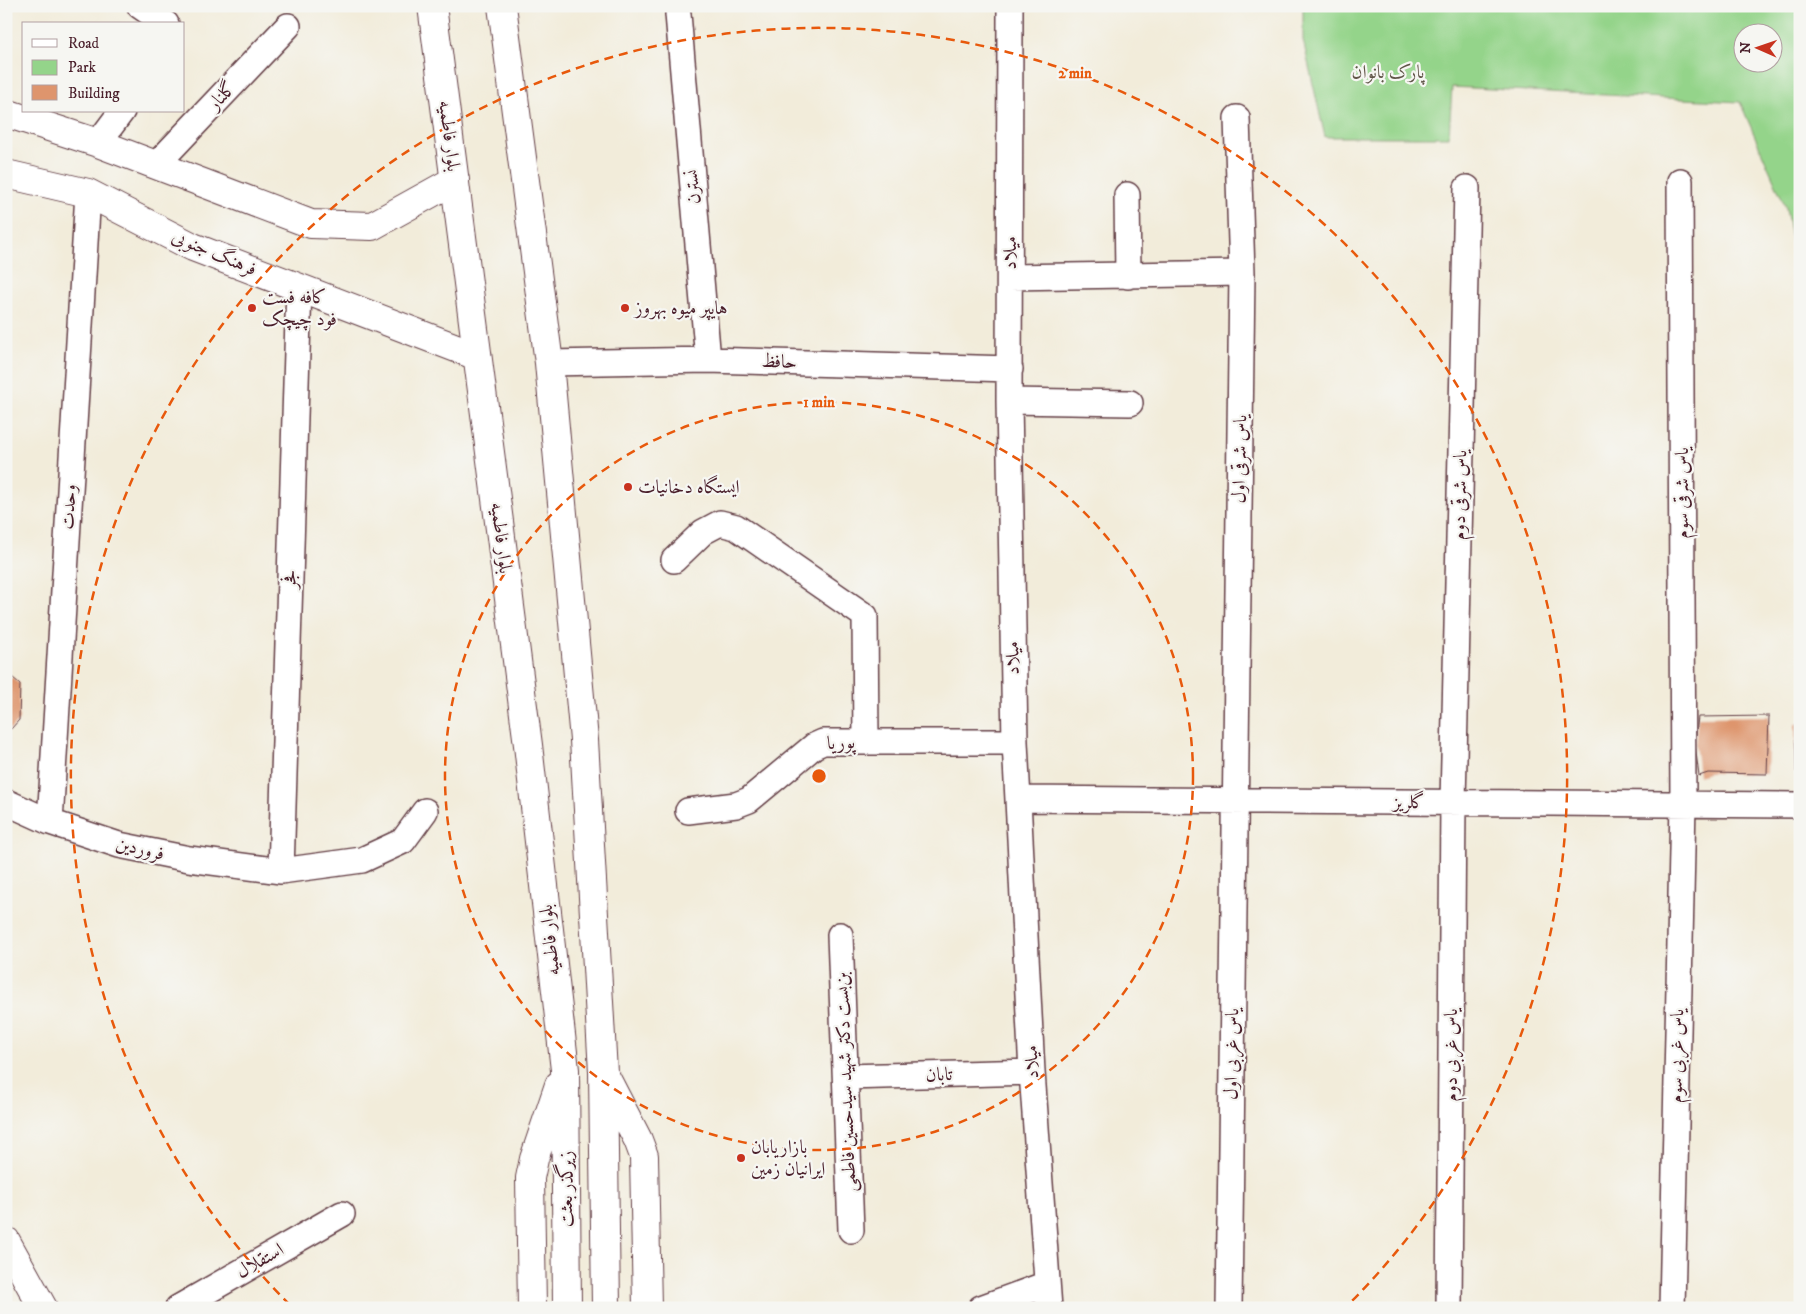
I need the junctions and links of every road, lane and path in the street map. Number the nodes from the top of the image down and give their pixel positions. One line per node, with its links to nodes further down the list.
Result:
1 (140, 6): 6 (street)
2 (432, 6): 14 (main road, بلوار فاطمیه)
3 (502, 6): 25 (main road)
4 (1010, 6): 21 (street, میلاد)
5 (678, 14): 24 (street, نسترن)
6 (163, 22)
7 (288, 26): 12 (street, گلنار)
8 (121, 112): 11 (street)
9 (6, 113): 11 (main road)
10 (1237, 118): 19 (street, یاس شرقی اول)
11 (98, 143): 12 (main road)
12 (156, 166): 14 (main road)
13 (6, 174): 17 (main road, فرهنگ جنوبی)
14 (454, 180): 23 (main road, بلوار فاطمیه)
15 (1680, 182): 36 (street, یاس شرقی سوم)
16 (1467, 188): 35 (street, یاس شرقی دوم)
17 (88, 193): 22 (main road, فرهنگ جنوبی); 40 (street, وحدت)
18 (1127, 195): 20 (street)
19 (1242, 273): 20 (street); 33 (street, یاس شرقی اول)
20 (1128, 276): 21 (street)
21 (1010, 277): 26 (street, میلاد)
22 (299, 287): 23 (main road, فرهنگ جنوبی); 41 (street, فجر)
23 (477, 356): 43 (main road, بلوار فاطمیه)
24 (708, 360): 25 (street, حافظ); 26 (street, حافظ)
25 (549, 363): 44 (main road)
26 (1010, 369): 27 (street, میلاد)
27 (1009, 401): 28 (street); 31 (street, میلاد)
28 (1130, 403)
29 (674, 560): 30 (street)
30 (866, 742): 31 (street, پوریا); 39 (street, پوریا)
31 (1015, 742): 32 (street, میلاد)
32 (1018, 799): 33 (street, گلریز); 45 (street, میلاد)
33 (1235, 800): 35 (street, گلریز); 58 (street, یاس غربی اول)
34 (6, 802): 40 (street, فروردین)
35 (1453, 802): 36 (street, گلریز); 59 (street, یاس غربی دوم)
36 (1683, 804): 37 (street, گلریز); 60 (street, یاس غربی سوم)
37 (1800, 805)
38 (425, 811): 41 (street, فروردین)
39 (688, 811)
40 (50, 822): 41 (street, فروردین)
41 (281, 871)
42 (840, 935): 46 (street, بن‌بست دکتر شهید سیدحسین فاطمی)
43 (565, 1070): 53 (main road); 54 (main road, زیرگذر بعثت)
44 (603, 1072): 55 (main road, زیرگذر بعثت); 56 (main road)
45 (1032, 1072): 46 (street, تابان); 50 (street, میلاد)
46 (846, 1078): 48 (street, بن‌بست دکتر شهید سیدحسین فاطمی)
47 (342, 1214): 52 (street, استقلال)
48 (851, 1230)
49 (6, 1241): 51 (main road)
50 (1048, 1296): 57 (street)
51 (43, 1308)
52 (178, 1308)
53 (532, 1308)
54 (567, 1308)
55 (606, 1308)
56 (648, 1308)
57 (981, 1308)
58 (1229, 1308)
59 (1449, 1308)
60 (1672, 1308)

